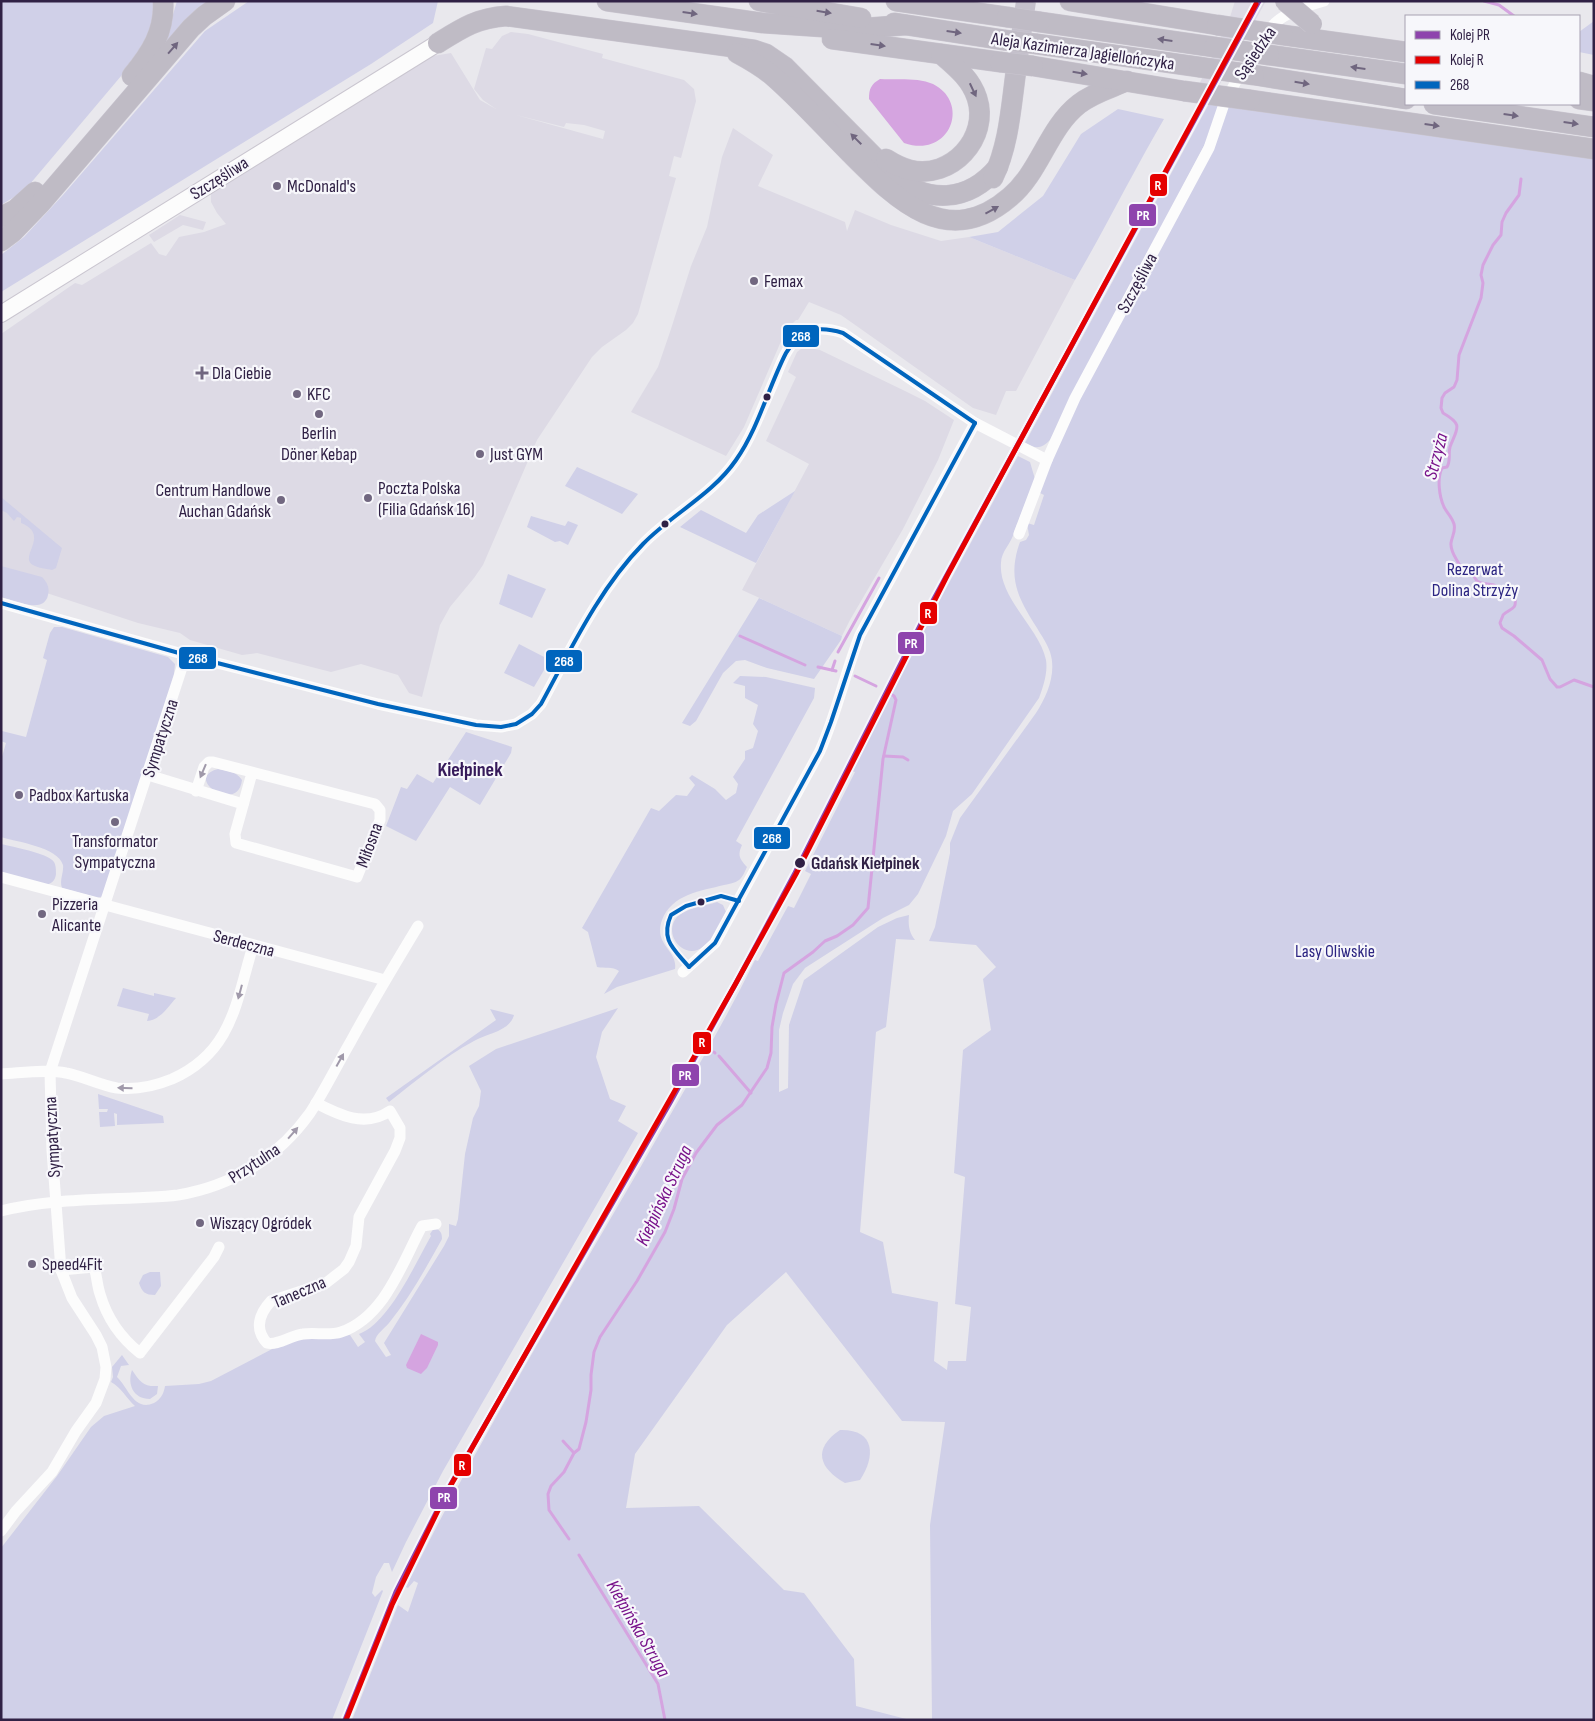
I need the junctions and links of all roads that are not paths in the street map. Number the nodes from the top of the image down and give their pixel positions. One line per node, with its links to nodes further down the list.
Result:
1 (163, 1): 32 (highway)
2 (225, 1): 33 (highway, one-way to 2)
3 (607, 1): 10 (highway, one-way to 10)
4 (759, 1): 11 (highway, Aleja Kazimierza Jagiellończyka, one-way to 11)
5 (896, 1): 18 (highway, Aleja Kazimierza Jagiellończyka, one-way to 5, bridge)
6 (1070, 1): 9 (highway)
7 (1285, 1): 12 (highway, bridge)
8 (1324, 1): 25 (street, Sąsiedzka)
9 (1099, 3): 12 (highway, bridge)
10 (763, 23): 11 (highway); 16 (highway, one-way to 16)
11 (906, 25): 22 (highway, Aleja Kazimierza Jagiellończyka, one-way to 22, bridge)
12 (1337, 42): 15 (highway)
13 (438, 43): 14 (highway); 34 (street, Szczęśliwa)
14 (725, 46): 29 (highway, one-way to 14); 31 (highway)
15 (1405, 52)
16 (941, 54): 17 (highway); 29 (highway, one-way to 29)
17 (1016, 66): 19 (highway, one-way to 19); 30 (highway)
18 (1405, 74)
19 (1127, 81): 28 (highway, one-way to 28, bridge); 31 (highway, one-way to 19)
20 (1580, 82): 21 (highway)
21 (1594, 86)
22 (1405, 99)
23 (1580, 99): 24 (highway)
24 (1594, 101)
25 (1224, 104): 36 (street, Szczęśliwa)
26 (1441, 105): 27 (highway, one-way to 27)
27 (1594, 127)
28 (1594, 148)
29 (873, 156): 30 (highway)
30 (998, 167): 31 (highway)
31 (898, 198)
32 (1, 217)
33 (1, 241)
34 (1, 314)
35 (975, 423): 36 (street); 39 (street); 48 (street)
36 (1047, 460): 37 (street, Szczęśliwa)
37 (1019, 534)
38 (1, 603): 39 (street)
39 (186, 655): 41 (street, Sympatyczna)
40 (252, 773): 42 (street, Miłosna, one-way to 42); 43 (street, Miłosna); 43 (street, Miłosna)
41 (148, 775): 42 (street); 45 (street, Sympatyczna)
42 (196, 791): 43 (street)
43 (243, 804)
44 (1, 877): 45 (street)
45 (104, 906): 47 (street, Serdeczna); 50 (street, Sympatyczna)
46 (418, 926): 49 (street, Przytulna)
47 (253, 946): 49 (street, Serdeczna); 50 (street, Sympatyczna, one-way to 50)
48 (686, 970)
49 (385, 980): 52 (street, Przytulna, one-way to 49)
50 (50, 1072): 51 (street, Sympatyczna); 53 (street, Sympatyczna)
51 (1, 1074)
52 (316, 1103): 53 (street, Przytulna, one-way to 52); 55 (street, Taneczna)
53 (56, 1202): 54 (street, Przytulna); 57 (street)
54 (1, 1211)
55 (436, 1224)
56 (219, 1247): 57 (street)
57 (61, 1270): 58 (street)
58 (1, 1531)

